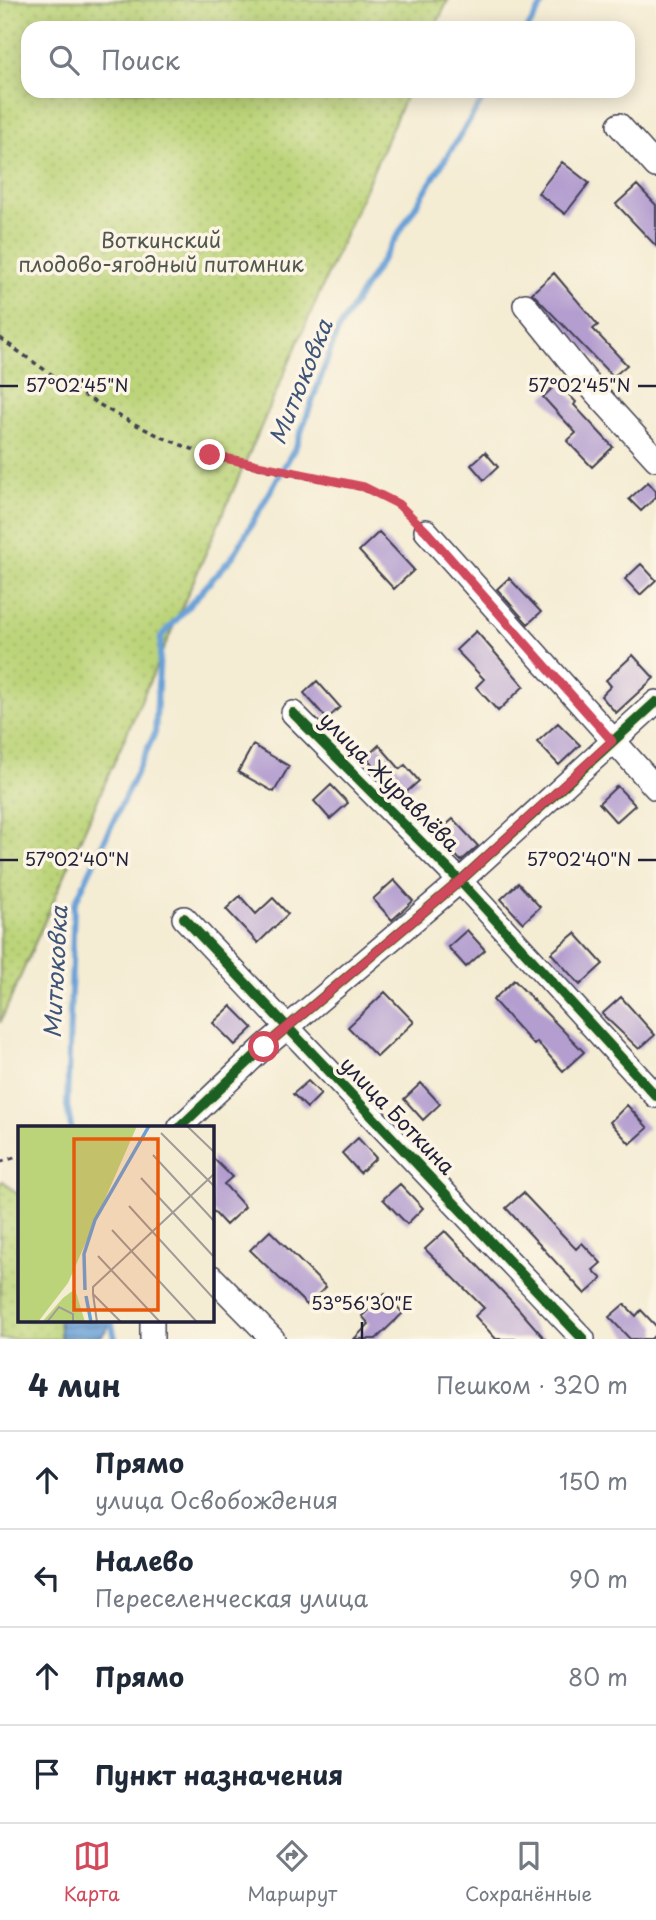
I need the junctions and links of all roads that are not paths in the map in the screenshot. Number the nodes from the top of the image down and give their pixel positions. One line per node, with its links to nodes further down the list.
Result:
1 (618, 125): 2 (street)
2 (656, 166)
3 (525, 305): 4 (street)
4 (656, 459)
5 (426, 531): 8 (street)
6 (656, 702): 8 (street)
7 (293, 713): 10 (street, улица Журавлёва)
8 (612, 741): 9 (street); 10 (street)
9 (656, 788)
10 (460, 881): 12 (street); 13 (street, улица Журавлёва)
11 (184, 918): 12 (street, улица Боткина)
12 (287, 1027): 14 (street); 17 (street, улица Боткина)
13 (656, 1096)
14 (181, 1126)
15 (214, 1279): 16 (street)
16 (273, 1339)
17 (583, 1339)

